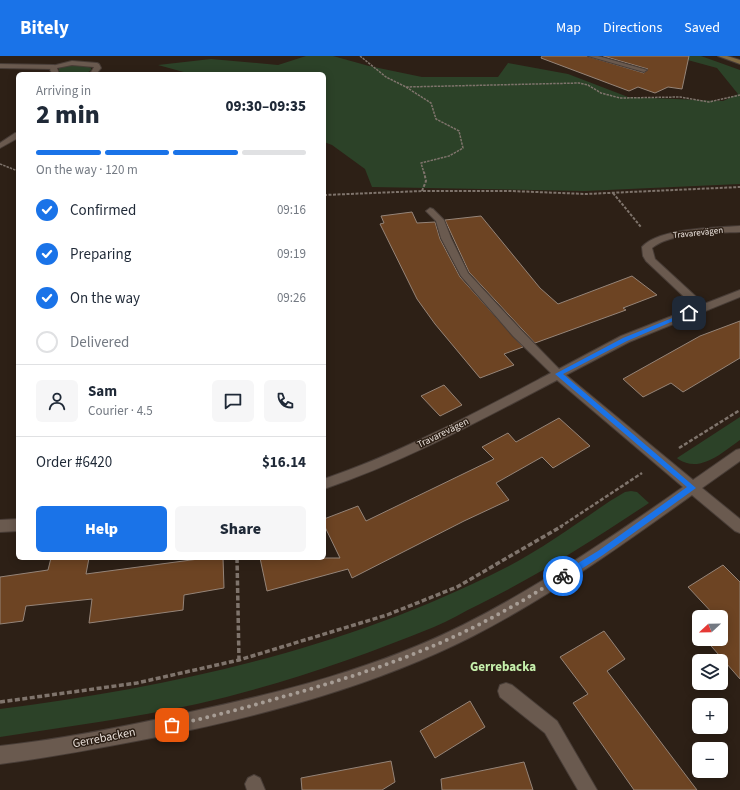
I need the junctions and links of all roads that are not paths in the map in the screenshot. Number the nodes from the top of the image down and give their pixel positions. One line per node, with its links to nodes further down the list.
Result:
1 (591, 56): 6 (street)
2 (721, 56): 3 (street)
3 (740, 62)
4 (0, 66): 5 (street)
5 (54, 67): 7 (street); 8 (street)
6 (644, 70)
7 (54, 72)
8 (95, 72)
9 (16, 136): 10 (street)
10 (0, 146)
11 (430, 211): 15 (street)
12 (740, 229): 14 (street, Travarevägen)
13 (740, 293): 14 (street, Travarevägen)
14 (702, 308): 15 (street, Travarevägen)
15 (558, 374): 17 (street, Travarevägen); 18 (street)
16 (740, 454): 18 (street, Gerrebacken)
17 (326, 483)
18 (692, 488): 21 (street); 23 (street, Gerrebacken)
19 (16, 525): 20 (street)
20 (0, 526)
21 (740, 527)
22 (506, 691): 24 (street)
23 (0, 755)
24 (588, 790)

